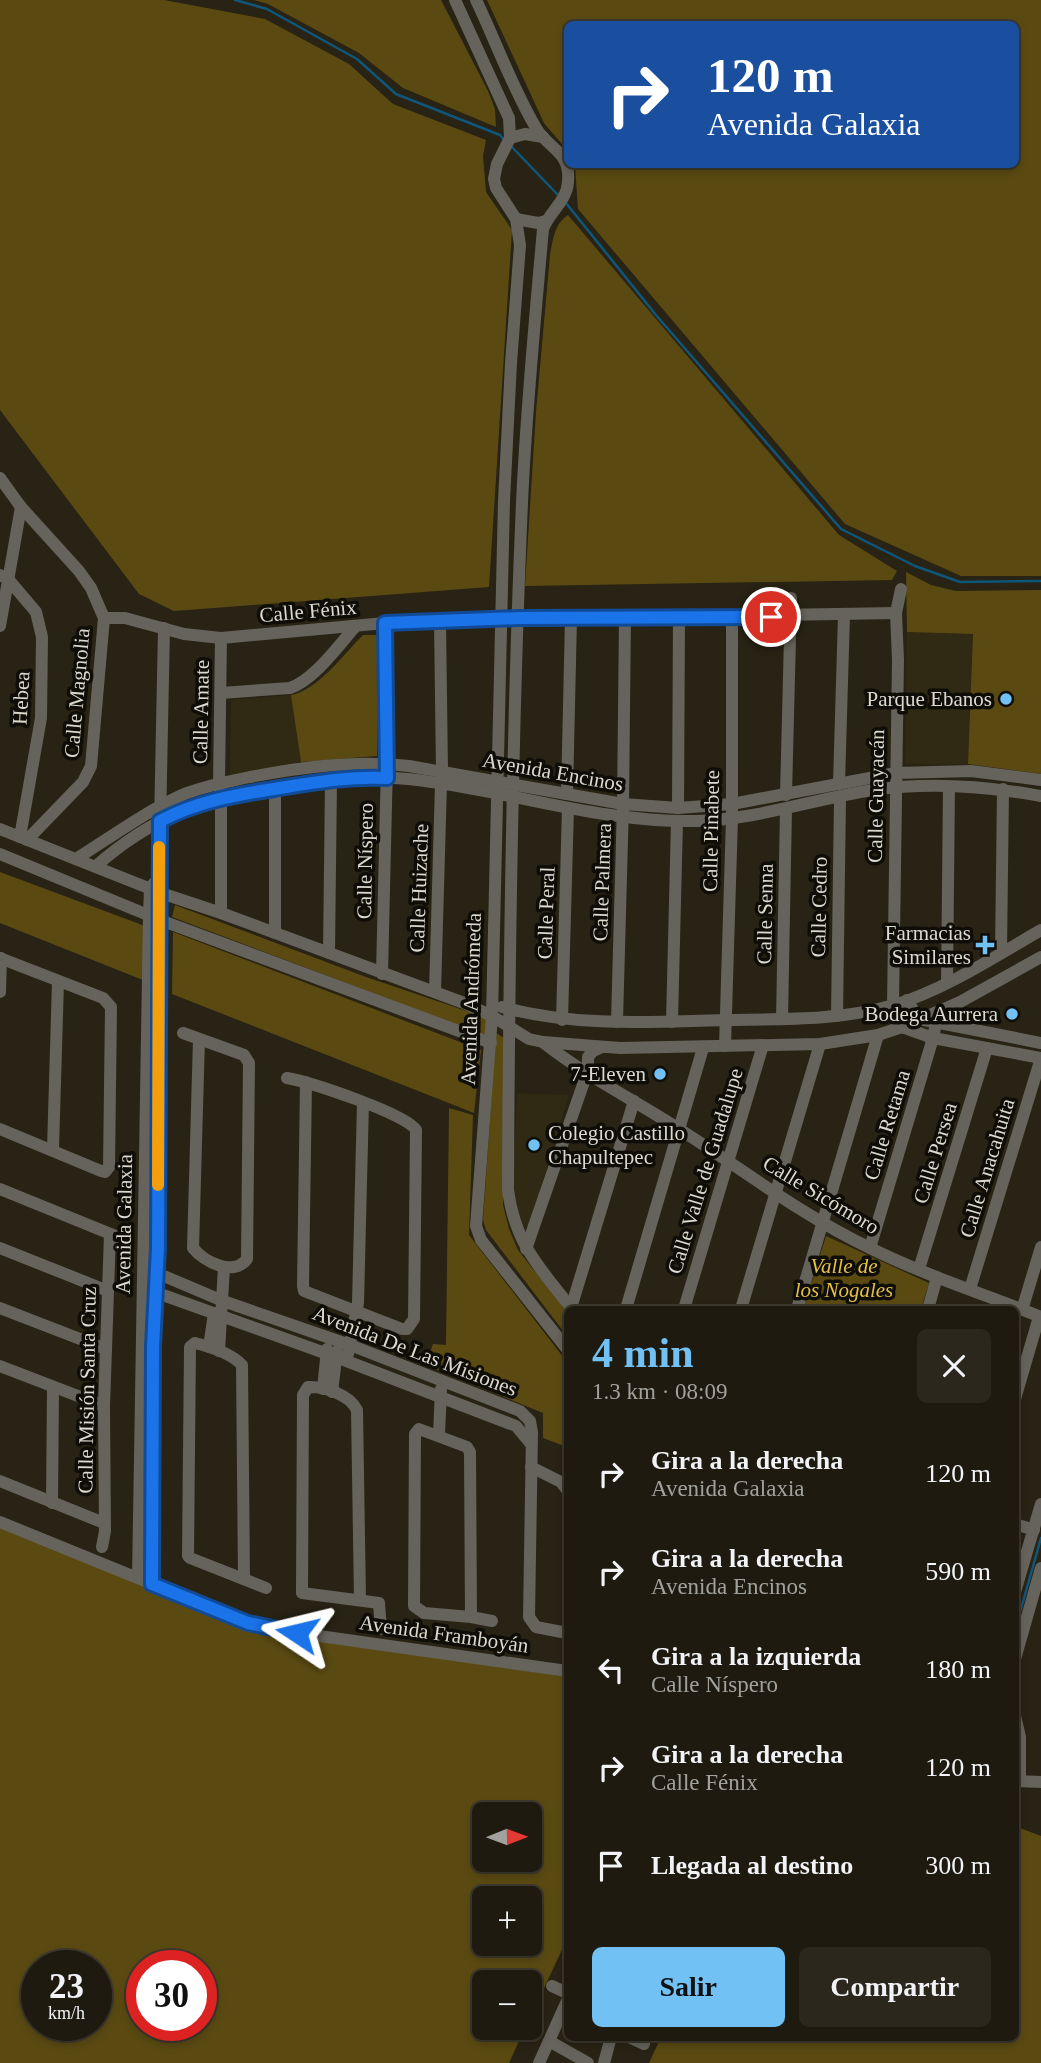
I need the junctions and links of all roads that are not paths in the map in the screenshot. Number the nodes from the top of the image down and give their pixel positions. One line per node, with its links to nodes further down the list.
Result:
1 (455, 0): 4 (street)
2 (476, 0): 3 (street)
3 (543, 137): 4 (street); 5 (street)
4 (510, 138): 8 (street)
5 (564, 158)
6 (568, 168): 7 (street)
7 (550, 216): 8 (street); 21 (street, Avenida Andrómeda)
8 (516, 219): 23 (street, Avenida Andrómeda)
9 (0, 478): 10 (street, Calle Magnolia)
10 (21, 508): 11 (street); 20 (street, Calle Magnolia)
11 (4, 577): 26 (street); 61 (street, Hebea)
12 (901, 589): 14 (street, Calle Guayacán)
13 (791, 598): 16 (street)
14 (896, 613): 15 (street, Calle Fénix); 32 (street, Calle Guayacán)
15 (844, 615): 16 (street, Calle Fénix); 39 (street)
16 (791, 616): 19 (street, Calle Fénix); 46 (street)
17 (625, 617): 18 (street, Calle Fénix); 22 (street, Calle Fénix); 51 (street, Calle Palmera)
18 (679, 617): 19 (street, Calle Fénix); 56 (street)
19 (732, 617): 52 (street, Calle Pinabete)
20 (104, 618): 28 (street, Calle Fénix); 61 (street, Calle Magnolia)
21 (519, 618): 22 (street, Calle Fénix); 23 (street, Calle Fénix); 38 (street, Avenida Andrómeda)
22 (571, 618): 45 (street)
23 (500, 619): 24 (street, Calle Fénix); 41 (street, Avenida Andrómeda)
24 (440, 621): 25 (street, Calle Fénix); 34 (street, Calle Huizache)
25 (385, 623): 27 (street, Calle Fénix); 31 (street, Calle Níspero)
26 (0, 626)
27 (355, 627): 29 (street, Calle Fénix); 30 (street)
28 (164, 628): 29 (street, Calle Fénix); 53 (street, Avenida Galaxia)
29 (221, 638): 30 (street, Calle Amate)
30 (220, 693): 37 (street, Calle Amate)
31 (387, 764): 33 (street, Calle Níspero); 34 (street, Avenida Encinos); 37 (street, Avenida Encinos)
32 (896, 773): 36 (street, Avenida Encinos); 39 (street, Avenida Encinos); 42 (street, Calle Guayacán)
33 (387, 778): 34 (street, Avenida Encinos); 35 (street, Avenida Encinos); 74 (street, Calle Níspero)
34 (442, 778): 41 (street, Avenida Encinos); 78 (street, Calle Huizache)
35 (331, 780): 43 (street, Avenida Encinos); 70 (street)
36 (1041, 780)
37 (219, 784): 48 (street, Calle Amate); 53 (street, Avenida Encinos)
38 (514, 784): 41 (street, Avenida Encinos); 45 (street, Avenida Encinos); 49 (street, Avenida Andrómeda)
39 (839, 784): 46 (street, Avenida Encinos)
40 (949, 787): 42 (street, Avenida Encinos); 44 (street, Avenida Encinos); 76 (street)
41 (496, 788): 49 (street, Avenida Encinos); 82 (street, Avenida Andrómeda)
42 (896, 788): 50 (street, Avenida Encinos); 80 (street, Calle Guayacán)
43 (275, 789): 48 (street, Avenida Encinos); 69 (street)
44 (1003, 789): 47 (street, Avenida Encinos); 71 (street)
45 (567, 794): 51 (street, Avenida Encinos)
46 (786, 795): 52 (street, Avenida Encinos)
47 (1041, 796)
48 (221, 798): 59 (street, Avenida Encinos); 66 (street, Calle Amate)
49 (514, 798): 54 (street, Avenida Encinos); 81 (street, Avenida Andrómeda)
50 (840, 798): 55 (street, Avenida Encinos); 83 (street, Calle Cedro)
51 (623, 804): 56 (street, Avenida Encinos); 58 (street, Calle Palmera)
52 (732, 804): 56 (street, Avenida Encinos); 57 (street, Calle Pinabete)
53 (160, 807): 59 (street, Avenida Galaxia); 63 (street, Avenida Encinos)
54 (568, 808): 58 (street, Avenida Encinos); 87 (street, Calle Peral)
55 (786, 809): 57 (street, Avenida Encinos); 85 (street, Calle Senna)
56 (677, 815): 57 (street, Avenida Encinos); 58 (street, Avenida Encinos); 89 (street)
57 (732, 818): 88 (street, Calle Pinabete)
58 (623, 819): 90 (street, Calle Palmera)
59 (160, 821): 64 (street, Avenida Encinos); 65 (street, Avenida Galaxia)
60 (0, 829): 61 (street)
61 (24, 839): 63 (street)
62 (0, 854): 67 (street)
63 (76, 859): 64 (street)
64 (96, 866): 65 (street)
65 (155, 891): 66 (street); 67 (street, Avenida Galaxia)
66 (221, 913): 69 (street)
67 (154, 918): 99 (street); 127 (street, Avenida Galaxia); 130 (street, Avenida Galaxia)
68 (1041, 930): 71 (street)
69 (275, 933): 70 (street)
70 (329, 953): 74 (street)
71 (1001, 953): 76 (street)
72 (1041, 957): 84 (street)
73 (1, 958): 75 (street); 77 (street)
74 (382, 974): 78 (street)
75 (58, 982): 116 (street); 116 (street)
76 (947, 983): 79 (street)
77 (0, 992)
78 (435, 992): 82 (street)
79 (907, 1000): 80 (street); 86 (street)
80 (893, 1005): 83 (street); 92 (street)
81 (508, 1009): 82 (street); 87 (street); 91 (street, Avenida Andrómeda)
82 (492, 1010): 91 (street); 99 (street, Avenida Andrómeda)
83 (837, 1016): 85 (street)
84 (937, 1017): 86 (street); 95 (street, Calle Retama); 100 (street)
85 (782, 1019): 88 (street)
86 (919, 1019): 92 (street)
87 (562, 1020): 90 (street)
88 (725, 1020): 89 (street); 103 (street, Calle Pinabete)
89 (672, 1021): 90 (street)
90 (617, 1022)
91 (509, 1027): 97 (street); 107 (street, Avenida Andrómeda)
92 (902, 1027): 94 (street); 95 (street)
93 (183, 1032): 96 (street)
94 (878, 1035): 101 (street); 120 (street)
95 (933, 1038): 106 (street); 125 (street, Calle Retama)
96 (199, 1039): 128 (street); 128 (street)
97 (529, 1039): 98 (street); 107 (street)
98 (543, 1042): 104 (street); 109 (street, Calle Sicómoro)
99 (491, 1043): 153 (street, Avenida Andrómeda)
100 (1041, 1043)
101 (820, 1044): 102 (street); 119 (street)
102 (763, 1045): 103 (street); 117 (street, Calle Valle de Guadalupe)
103 (725, 1046): 105 (street)
104 (602, 1047): 105 (street); 109 (street)
105 (704, 1048): 115 (street)
106 (987, 1048): 108 (street); 129 (street, Calle Persea)
107 (509, 1055): 126 (street, Avenida Andrómeda)
108 (1041, 1058): 133 (street, Calle Anacahuita)
109 (591, 1075): 112 (street, Calle Sicómoro); 126 (street)
110 (288, 1078): 111 (street)
111 (306, 1082): 113 (street); 147 (street)
112 (634, 1101): 115 (street, Calle Sicómoro); 139 (street)
113 (363, 1103): 147 (street); 147 (street)
114 (0, 1129): 116 (street)
115 (680, 1129): 117 (street, Calle Sicómoro); 140 (street)
116 (52, 1150)
117 (727, 1161): 119 (street, Calle Sicómoro); 141 (street, Calle Valle de Guadalupe)
118 (0, 1189): 121 (street)
119 (775, 1191): 120 (street, Calle Sicómoro); 142 (street)
120 (822, 1223): 125 (street, Calle Sicómoro); 143 (street)
121 (110, 1234): 122 (street); 134 (street, Calle Misión Santa Cruz)
122 (128, 1241)
123 (1041, 1247): 148 (street)
124 (0, 1248): 134 (street)
125 (870, 1248): 129 (street, Calle Sicómoro)
126 (526, 1249): 138 (street, Avenida Andrómeda)
127 (142, 1266): 130 (street, Avenida De Las Misiones); 132 (street, Avenida Galaxia)
128 (220, 1266): 136 (street)
129 (919, 1269): 131 (street, Calle Sicómoro)
130 (157, 1274): 135 (street, Avenida Galaxia); 136 (street, Avenida De Las Misiones)
131 (937, 1277): 133 (street, Calle Sicómoro); 144 (street)
132 (142, 1287): 135 (street, Avenida De Las Misiones); 152 (street, Avenida Galaxia)
133 (970, 1289): 137 (street, Calle Sicómoro)
134 (108, 1291): 154 (street, Calle Misión Santa Cruz)
135 (156, 1292): 149 (street, Avenida De Las Misiones); 152 (street, Avenida Galaxia)
136 (219, 1300): 149 (street); 151 (street, Avenida De Las Misiones)
137 (987, 1303)
138 (570, 1306)
139 (573, 1306)
140 (627, 1306)
141 (685, 1306)
142 (742, 1306)
143 (798, 1306)
144 (929, 1306)
145 (0, 1308): 154 (street)
146 (1019, 1309): 148 (street, Calle Sicómoro)
147 (359, 1310): 151 (street)
148 (1023, 1310): 150 (street, Calle Sicómoro)
149 (218, 1314): 155 (street); 156 (street, Avenida De Las Misiones)
150 (1040, 1317): 159 (street)
151 (344, 1344): 156 (street); 156 (street); 158 (street, Avenida De Las Misiones)
152 (147, 1345): 177 (street, Avenida Galaxia); 180 (street, Avenida Galaxia)
153 (564, 1345)
154 (106, 1349): 163 (street, Calle Misión Santa Cruz)
155 (214, 1349): 178 (street); 178 (street)
156 (342, 1360): 161 (street); 162 (street, Avenida De Las Misiones)
157 (0, 1366): 160 (street)
158 (446, 1383): 162 (street); 165 (street, Avenida De Las Misiones)
159 (1019, 1386)
160 (53, 1388): 163 (street); 169 (street)
161 (328, 1390): 182 (street); 182 (street)
162 (445, 1398): 164 (street); 165 (street, Avenida De Las Misiones)
163 (104, 1406): 172 (street, Calle Misión Santa Cruz)
164 (442, 1436): 183 (street); 183 (street)
165 (531, 1444): 166 (street)
166 (531, 1467): 168 (street); 186 (street)
167 (0, 1481): 169 (street)
168 (564, 1486)
169 (52, 1503): 172 (street)
170 (1041, 1504): 174 (street)
171 (0, 1522): 177 (street, Avenida Framboyán)
172 (104, 1523): 175 (street, Calle Misión Santa Cruz)
173 (1019, 1525): 174 (street)
174 (1034, 1530): 179 (street)
175 (102, 1547)
176 (1041, 1567): 187 (street)
177 (138, 1578): 180 (street, Avenida Framboyán)
178 (244, 1579): 181 (street)
179 (1019, 1579)
180 (152, 1584): 188 (street, Avenida Framboyán)
181 (266, 1588)
182 (360, 1600): 185 (street)
183 (471, 1617): 184 (street)
184 (492, 1621)
185 (381, 1629)
186 (564, 1633)
187 (1019, 1645)
188 (564, 1671)
189 (1019, 1733): 190 (street)
190 (1019, 1752)
191 (1019, 1781): 192 (street)
192 (1041, 1782)
193 (552, 1986): 194 (street)
194 (564, 1992)
195 (564, 2008): 196 (street)
196 (549, 2041): 200 (street); 201 (street)
197 (610, 2041): 202 (street)
198 (638, 2041): 199 (street)
199 (645, 2044)
200 (539, 2063)
201 (588, 2063)
202 (604, 2063)

